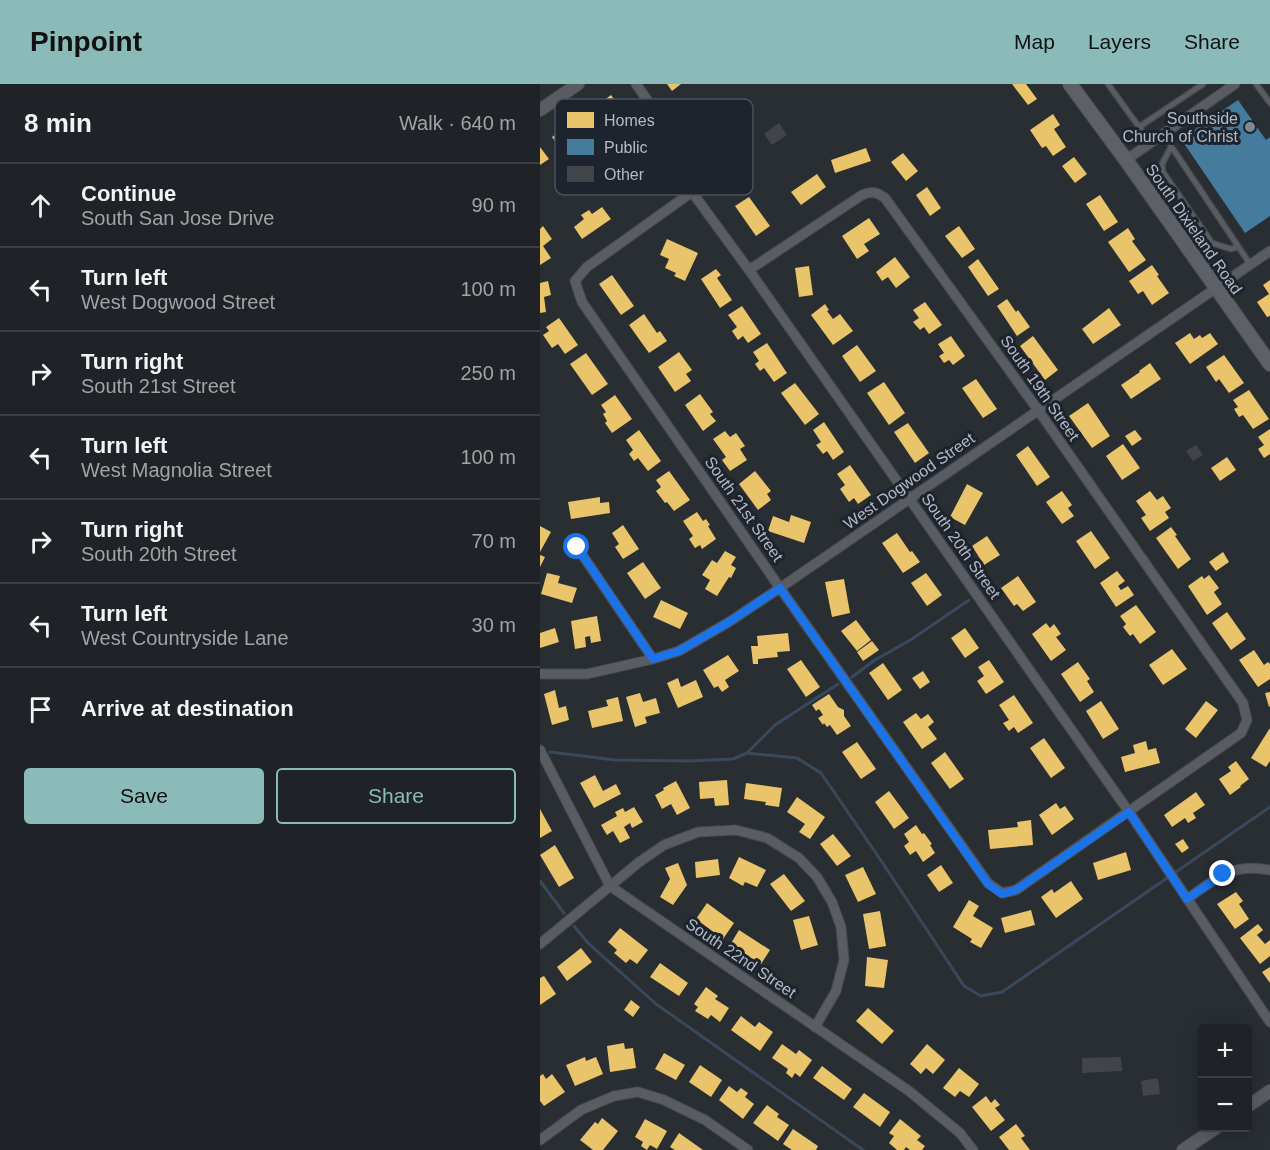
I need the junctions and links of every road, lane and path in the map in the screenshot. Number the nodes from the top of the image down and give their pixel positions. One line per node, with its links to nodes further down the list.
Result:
1 (578, 84): 8 (street)
2 (636, 84): 9 (street, South 20th Street)
3 (1070, 84): 17 (main road, South Dixieland Road)
4 (1108, 84): 13 (lane)
5 (1203, 84): 13 (lane)
6 (1235, 84): 14 (street)
7 (1257, 84): 11 (lane)
8 (556, 99)
9 (647, 99)
10 (555, 100): 12 (street)
11 (1270, 103)
12 (540, 110)
13 (1139, 127): 15 (lane)
14 (1162, 134): 15 (street); 16 (lane)
15 (1150, 143): 17 (street)
16 (1171, 147): 20 (lane); 20 (lane)
17 (1126, 160): 24 (main road, South Dixieland Road)
18 (688, 195): 29 (street, South 21st Street)
19 (694, 195): 23 (street, South 20th Street)
20 (1238, 247): 22 (lane)
21 (1270, 251): 22 (street, West Dogwood Street)
22 (1250, 265): 24 (street, West Dogwood Street)
23 (749, 270): 26 (street, South 19th Street); 27 (street, South 20th Street)
24 (1216, 288): 25 (main road, South Dixieland Road); 26 (street, West Dogwood Street)
25 (1270, 364)
26 (1038, 410): 27 (street, West Dogwood Street); 33 (street, South 19th Street)
27 (909, 499): 29 (street, West Dogwood Street); 33 (street, South 20th Street)
28 (577, 547): 30 (street)
29 (780, 588): 30 (street, West Dogwood Street); 33 (street, South 21st Street)
30 (653, 659): 31 (street, West Dogwood Street)
31 (540, 674)
32 (540, 750): 35 (street, South 22nd Street)
33 (1129, 812): 36 (street, South 20th Street)
34 (1270, 870): 36 (street)
35 (610, 886): 37 (street); 39 (street, South 22nd Street); 39 (street)
36 (1187, 899): 38 (street, South 20th Street)
37 (540, 944)
38 (1270, 1022)
39 (815, 1027): 45 (street, South 22nd Street)
40 (1270, 1091): 41 (street)
41 (1252, 1103)
42 (1210, 1132): 46 (street)
43 (540, 1140): 44 (street)
44 (748, 1150)
45 (973, 1150)
46 (1183, 1150)

